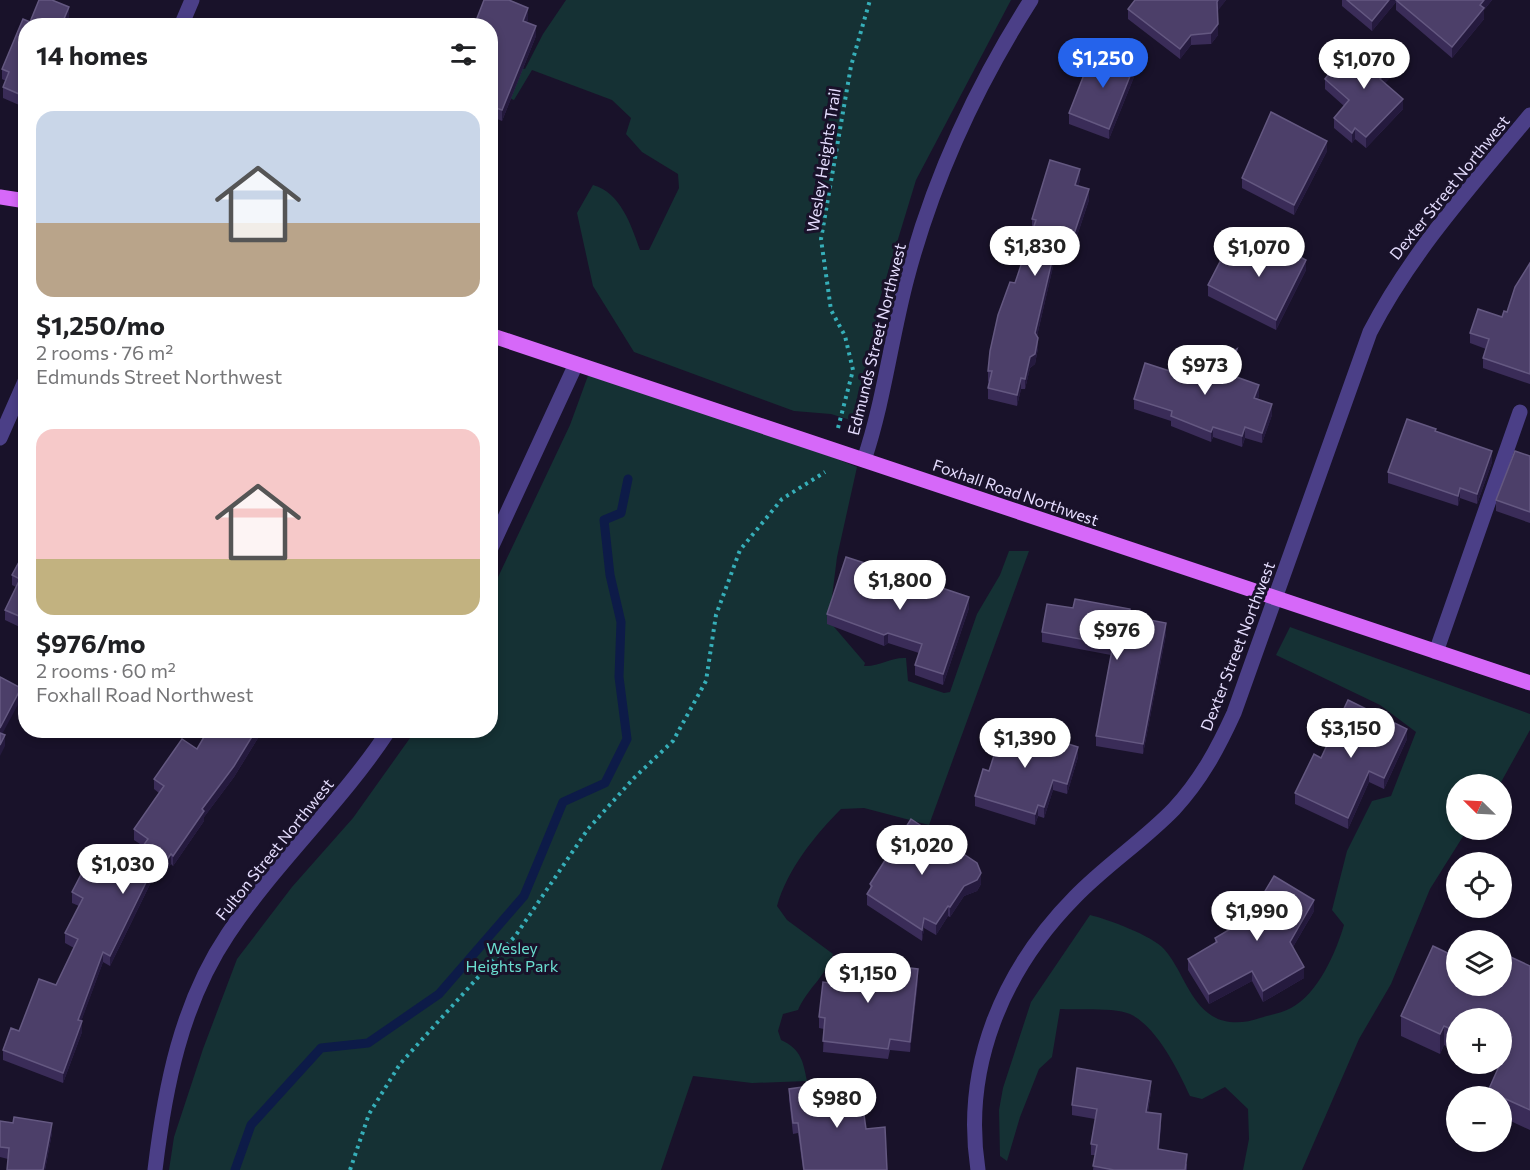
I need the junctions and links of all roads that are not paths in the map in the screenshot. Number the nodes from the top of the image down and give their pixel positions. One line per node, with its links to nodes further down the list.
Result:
1 (192, 0): 3 (street)
2 (1031, 0): 12 (street, Edmunds Street Northwest)
3 (184, 18)
4 (1530, 115): 14 (street, Dexter Street Northwest)
5 (0, 197): 6 (main road)
6 (18, 200)
7 (498, 338): 8 (main road, Foxhall Road Northwest)
8 (576, 363): 12 (main road, Foxhall Road Northwest); 13 (street)
9 (18, 398): 11 (street)
10 (1520, 412): 15 (street)
11 (0, 438)
12 (864, 460): 14 (main road, Foxhall Road Northwest)
13 (498, 533)
14 (1276, 598): 15 (main road, Foxhall Road Northwest); 19 (street, Dexter Street Northwest)
15 (1436, 652): 16 (main road, Foxhall Road Northwest)
16 (1530, 683)
17 (383, 738): 18 (street, Fulton Street Northwest)
18 (155, 1170)
19 (978, 1170)

